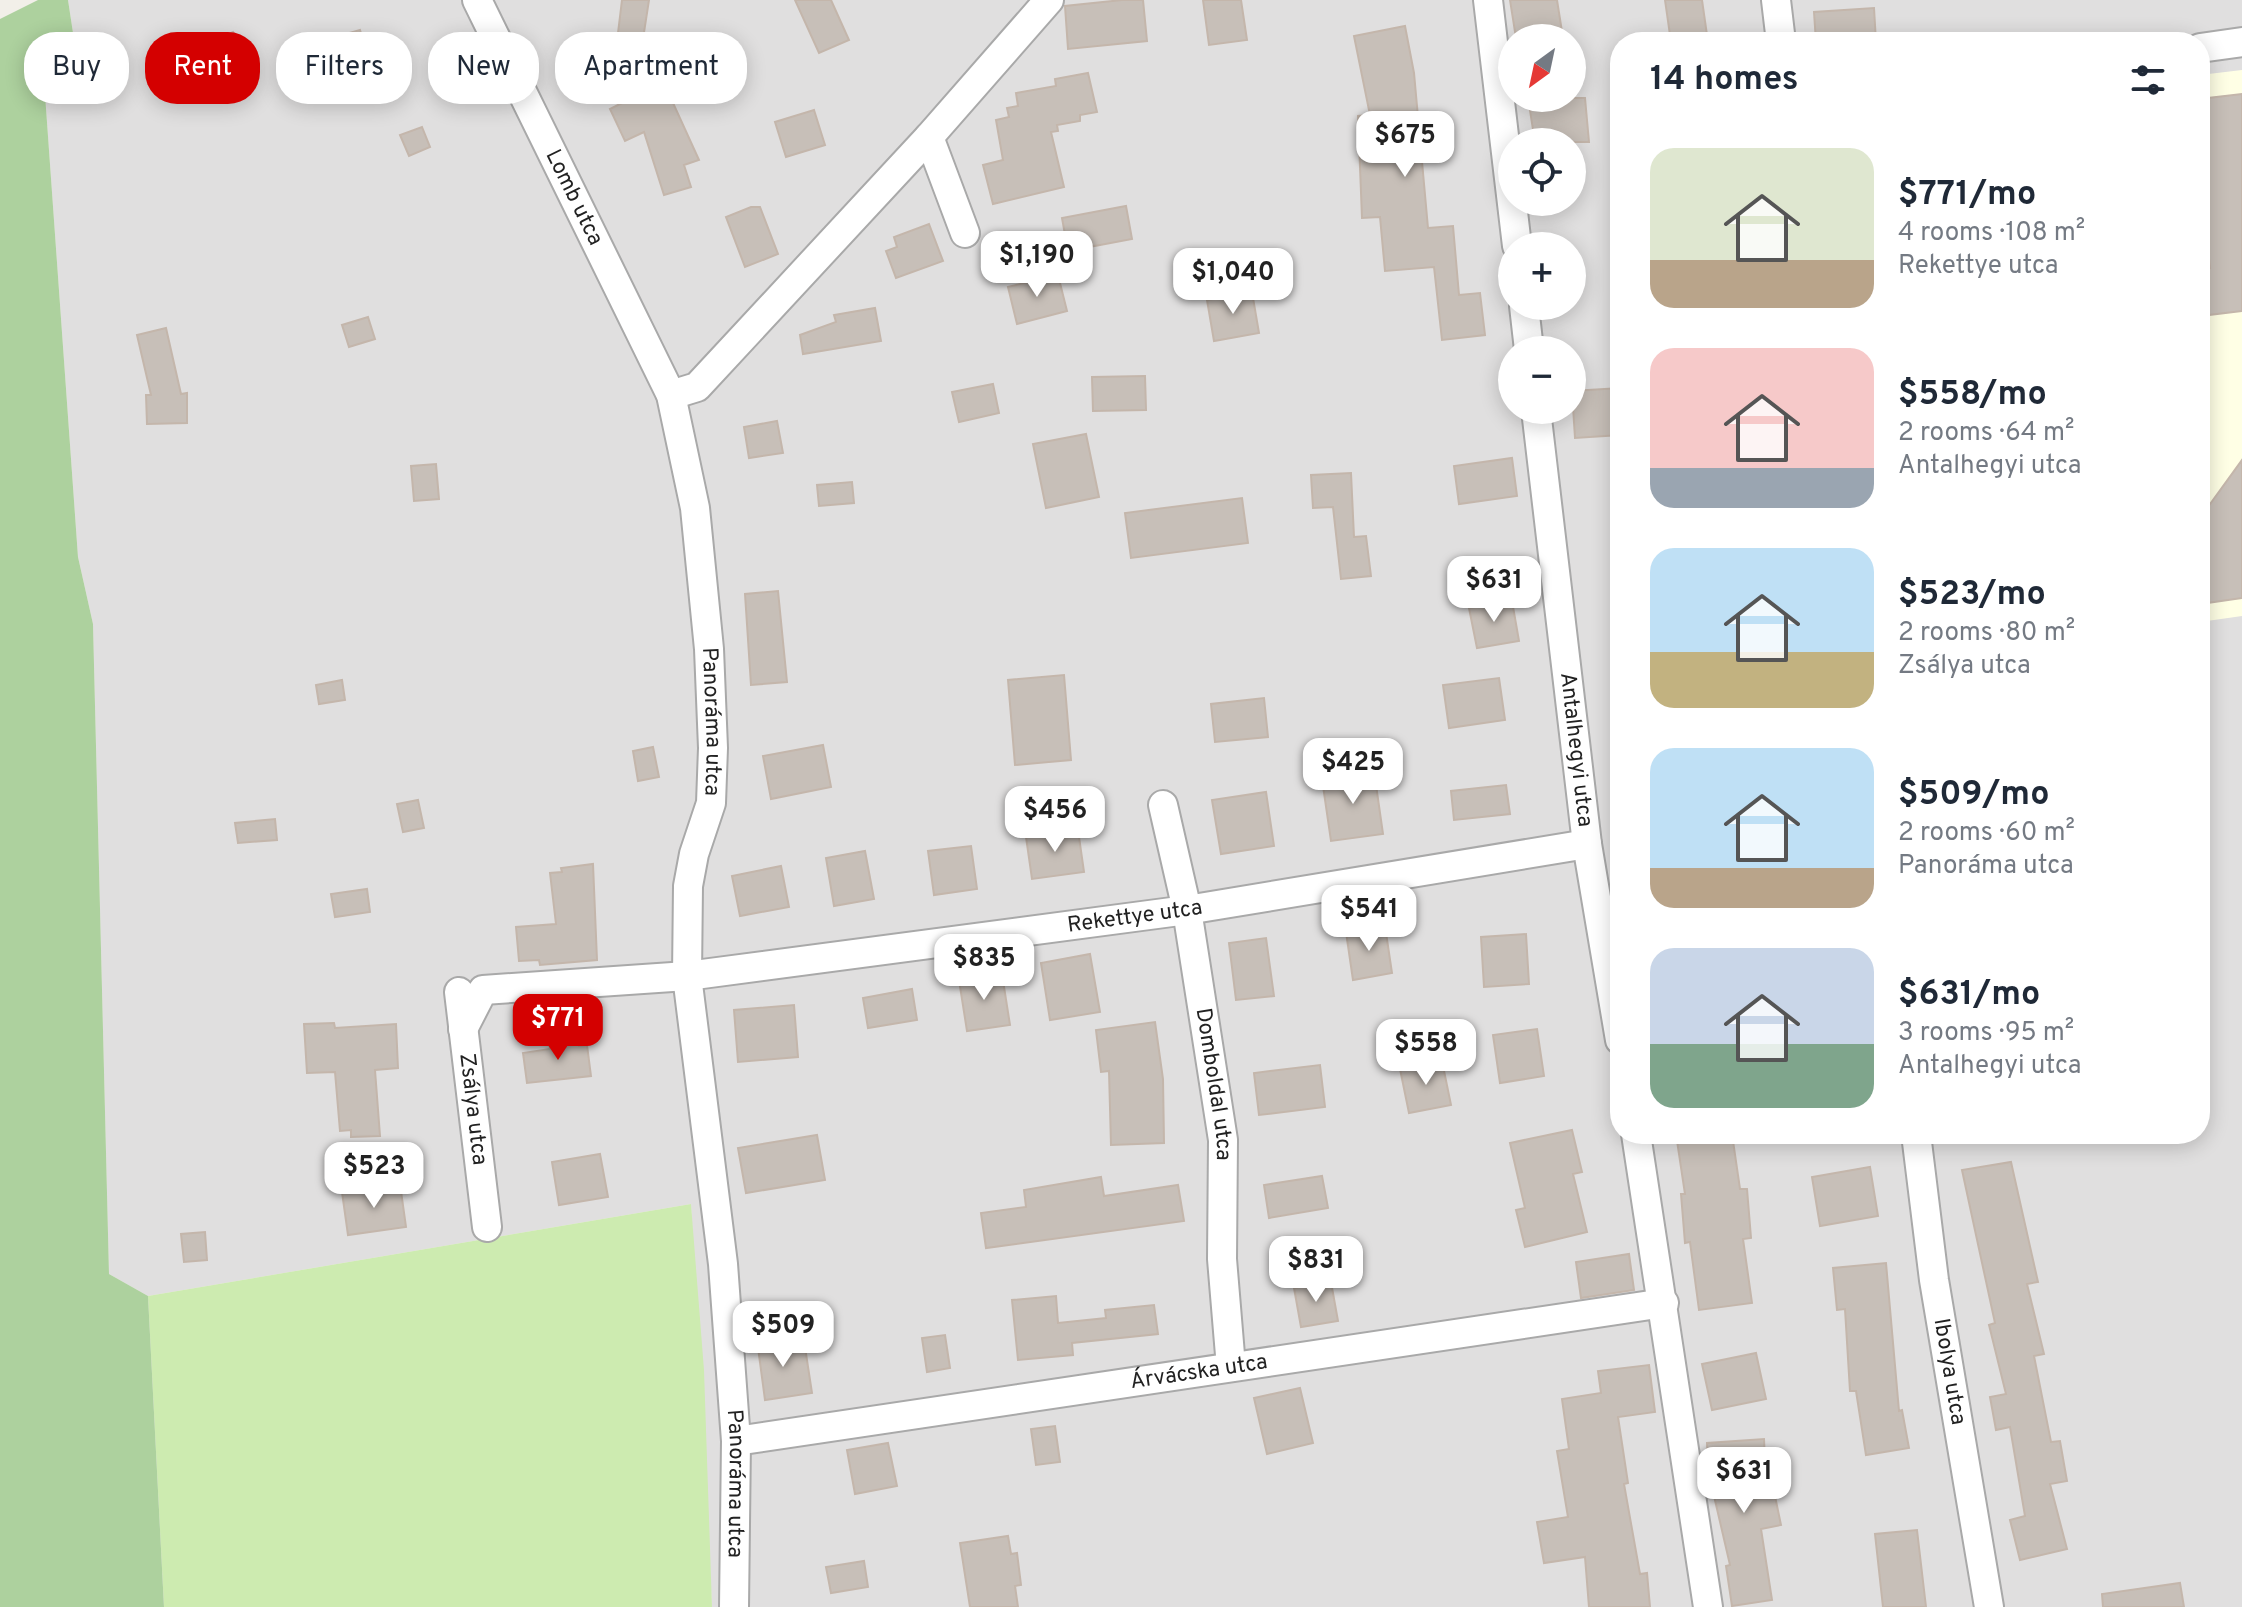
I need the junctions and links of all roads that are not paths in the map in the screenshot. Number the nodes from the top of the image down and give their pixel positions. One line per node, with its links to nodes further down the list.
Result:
1 (477, 0): 11 (street, Lomb utca)
2 (1049, 0): 8 (street)
3 (1488, 0): 9 (street)
4 (1776, 0): 5 (street)
5 (1780, 32)
6 (2242, 42): 7 (street)
7 (2210, 47)
8 (929, 137): 10 (street); 11 (street)
9 (1515, 232)
10 (965, 233)
11 (671, 395): 16 (street, Panoráma utca)
12 (1538, 424): 14 (street, Antalhegyi utca)
13 (1163, 805): 15 (street, Domboldal utca)
14 (1587, 844): 15 (street, Rekettye utca); 17 (street, Antalhegyi utca)
15 (1187, 910): 16 (street, Rekettye utca); 24 (street, Domboldal utca)
16 (687, 976): 19 (street, Rekettye utca); 25 (street, Panoráma utca)
17 (1610, 981)
18 (459, 992): 19 (street, Zsálya utca)
19 (463, 1029): 22 (street, Zsálya utca)
20 (1638, 1144): 23 (street)
21 (1917, 1144): 28 (street, Ibolya utca)
22 (487, 1227)
23 (1664, 1303): 24 (street, Árvácska utca); 27 (street)
24 (1231, 1367): 25 (street, Árvácska utca)
25 (736, 1441): 26 (street, Panoráma utca)
26 (734, 1607)
27 (1708, 1607)
28 (1989, 1607)

